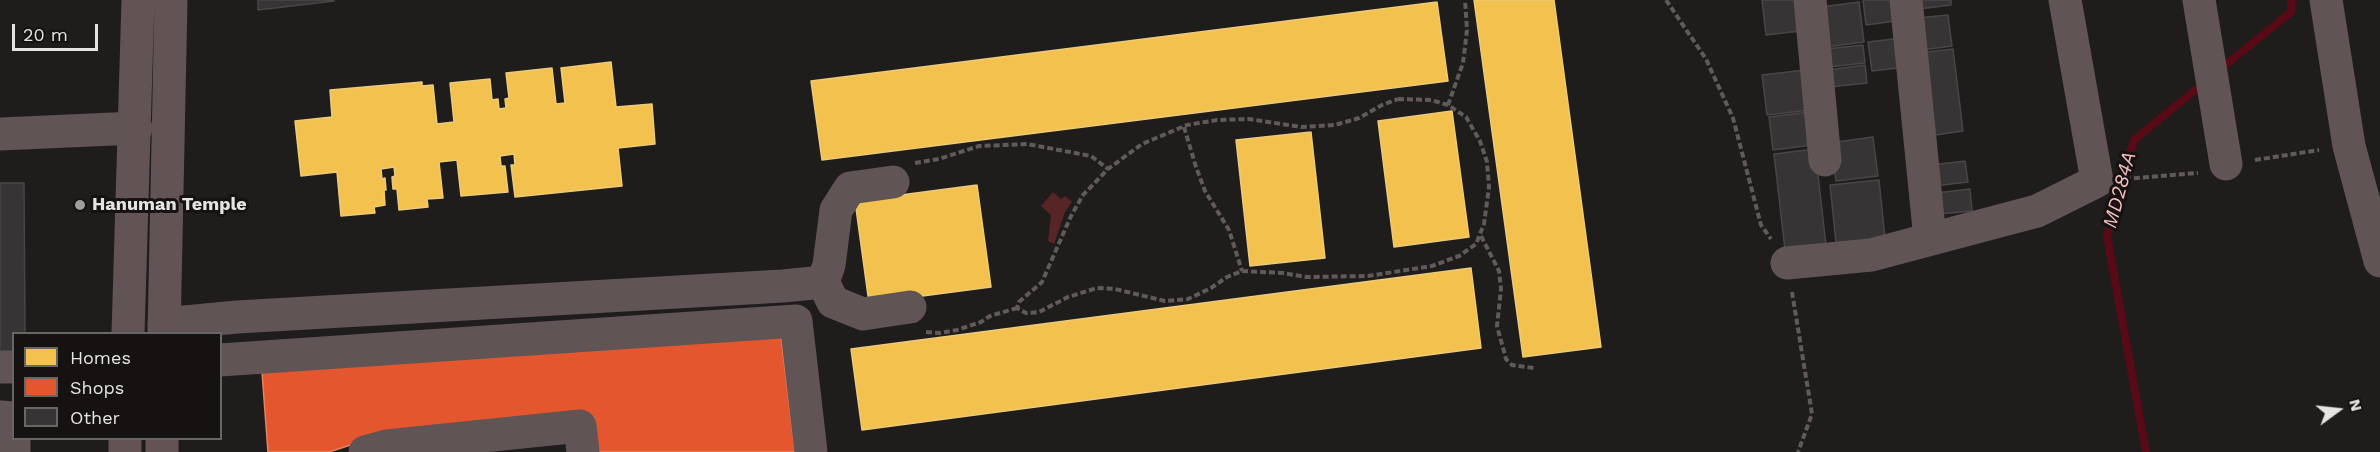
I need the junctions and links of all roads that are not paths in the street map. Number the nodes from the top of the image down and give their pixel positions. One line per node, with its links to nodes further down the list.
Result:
1 (138, 0): 8 (main road)
2 (171, 0): 18 (main road)
3 (1810, 0): 10 (street)
4 (1906, 0): 13 (street)
5 (2065, 0): 13 (street)
6 (2199, 0): 11 (street)
7 (2326, 0): 14 (street)
8 (135, 128): 9 (street); 19 (main road)
9 (0, 134)
10 (1825, 160)
11 (2226, 164)
12 (893, 182): 16 (street)
13 (1930, 239): 15 (street)
14 (2380, 261)
15 (1787, 263)
16 (823, 282): 17 (street); 18 (street)
17 (910, 307)
18 (164, 329)
19 (128, 332)
20 (222, 360): 23 (street)
21 (365, 452): 22 (street)
22 (583, 452)
23 (811, 452)

